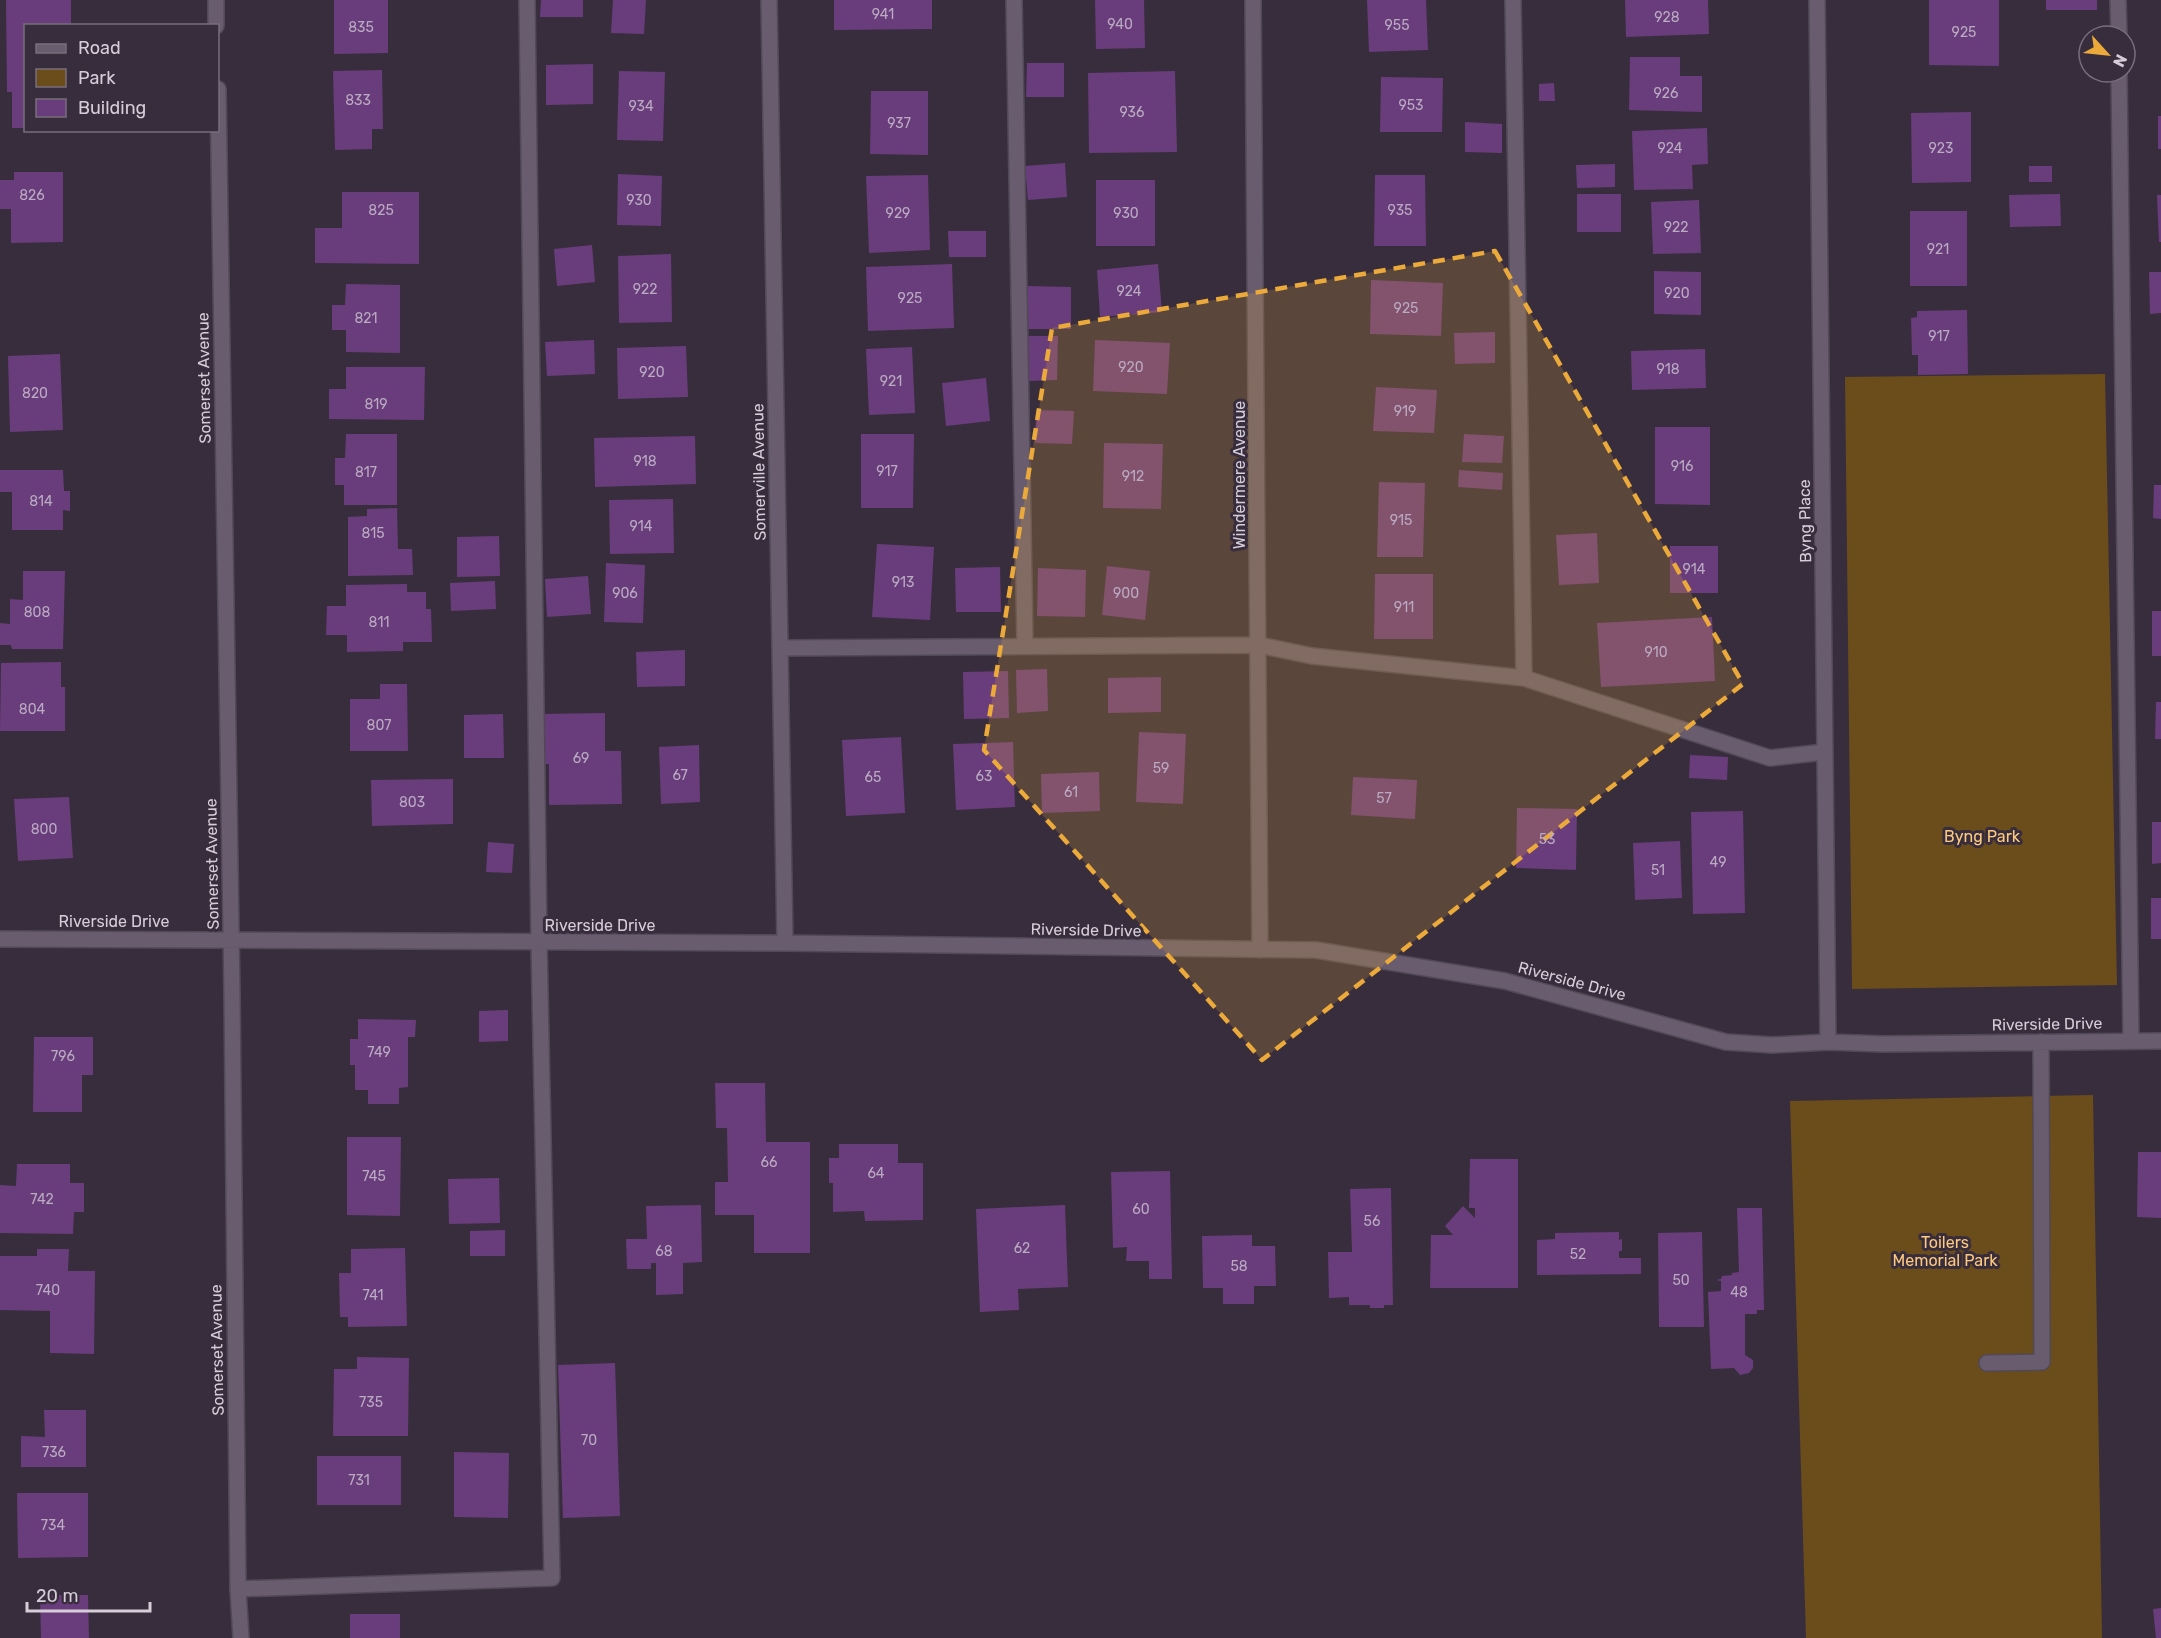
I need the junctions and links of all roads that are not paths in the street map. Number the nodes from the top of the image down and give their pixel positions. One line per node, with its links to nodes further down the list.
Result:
1 (216, 0): 9 (street)
2 (527, 0): 20 (street)
3 (769, 0): 15 (street, Somerville Avenue)
4 (1014, 0): 14 (street)
5 (1253, 0): 13 (street, Windermere Avenue)
6 (1513, 0): 16 (street)
7 (1817, 0): 17 (street, Byng Place)
8 (2118, 0): 10 (street)
9 (216, 24)
10 (2119, 24)
11 (2119, 84): 23 (street)
12 (219, 132): 19 (street, Somerset Avenue)
13 (1259, 645): 14 (street); 16 (street); 22 (street, Windermere Avenue)
14 (1025, 646): 15 (street)
15 (780, 648): 21 (street, Somerville Avenue)
16 (1524, 678): 17 (street)
17 (1825, 752): 25 (street, Byng Place)
18 (0, 939): 19 (street, Riverside Drive)
19 (231, 940): 20 (street, Riverside Drive); 28 (street, Somerset Avenue)
20 (539, 943): 21 (street, Riverside Drive); 28 (street)
21 (785, 944): 22 (street, Riverside Drive)
22 (1260, 950): 25 (street, Riverside Drive)
23 (2131, 1041): 24 (street, Riverside Drive); 26 (street, Riverside Drive)
24 (2161, 1041)
25 (1828, 1042): 26 (street, Riverside Drive)
26 (2042, 1042): 27 (street)
27 (1987, 1363)
28 (238, 1589): 29 (street, Somerset Avenue)
29 (241, 1638)

